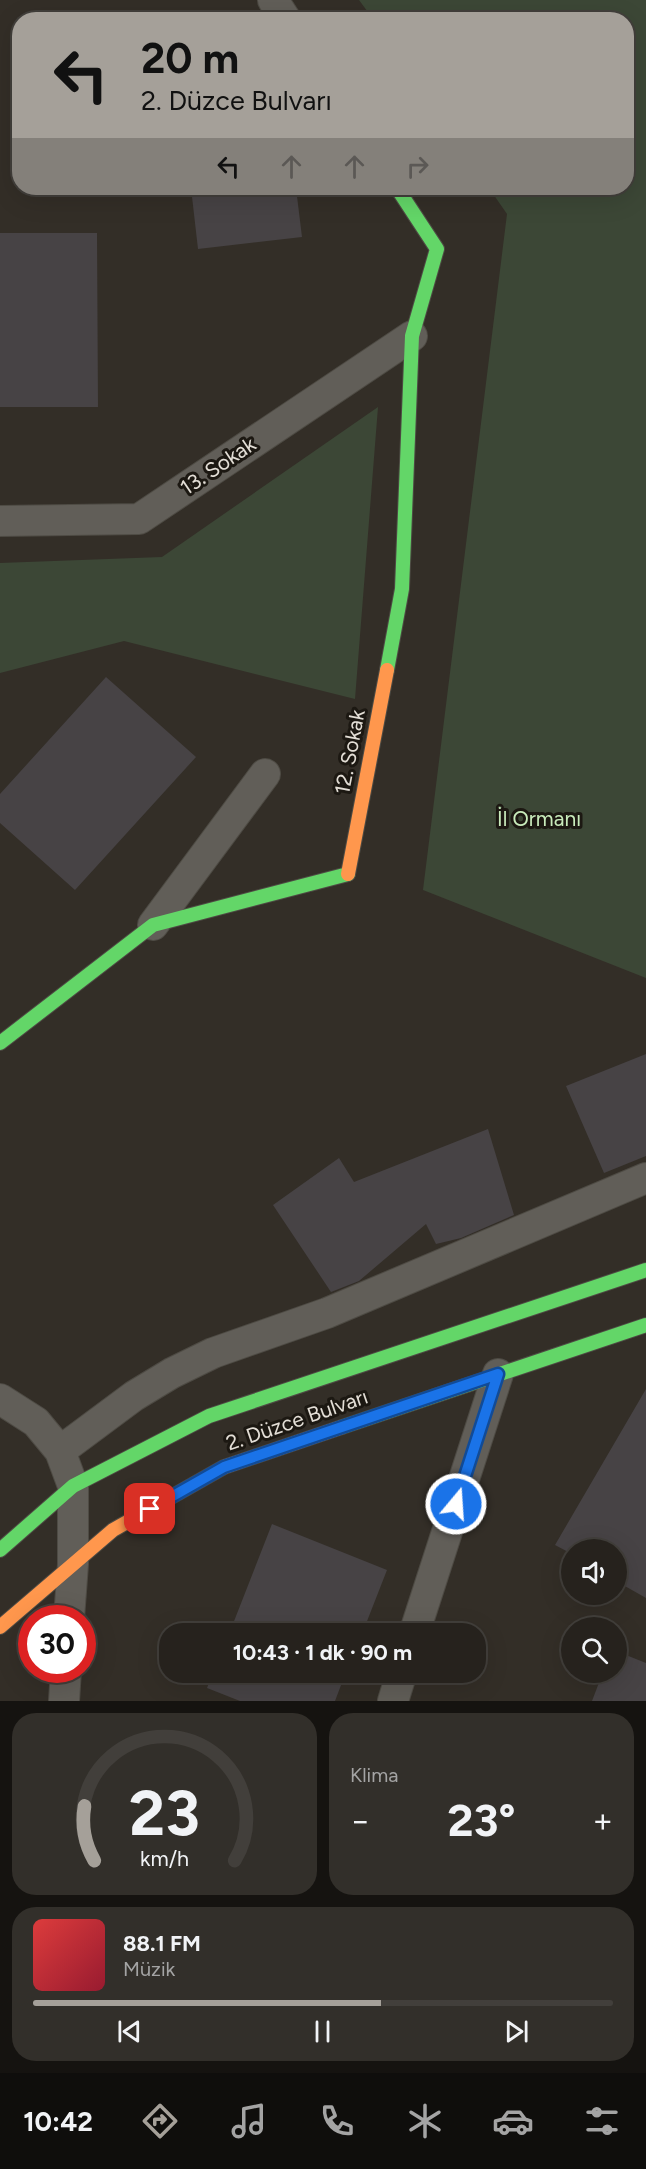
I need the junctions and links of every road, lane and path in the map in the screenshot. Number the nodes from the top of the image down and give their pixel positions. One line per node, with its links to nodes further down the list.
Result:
1 (402, 195): 2 (street, 12. Sokak)
2 (412, 336): 3 (street, 13. Sokak); 5 (street, 12. Sokak)
3 (0, 521)
4 (265, 774): 5 (street)
5 (153, 926): 6 (street, 12. Sokak)
6 (0, 1043)
7 (646, 1178): 12 (street)
8 (646, 1270): 13 (street, 2. Düzce Bulvarı)
9 (644, 1327): 10 (street, 2. Düzce Bulvarı)
10 (498, 1374): 15 (street, 2. Düzce Bulvarı); 17 (street)
11 (0, 1399): 12 (street)
12 (60, 1451): 13 (street)
13 (73, 1486): 14 (street, 2. Düzce Bulvarı); 15 (street)
14 (0, 1550)
15 (73, 1564): 16 (street); 18 (street, 2. Düzce Bulvarı)
16 (70, 1605)
17 (418, 1623)
18 (0, 1627)
19 (65, 1683): 21 (street)
20 (399, 1683): 22 (street)
21 (64, 1701)
22 (393, 1701)

